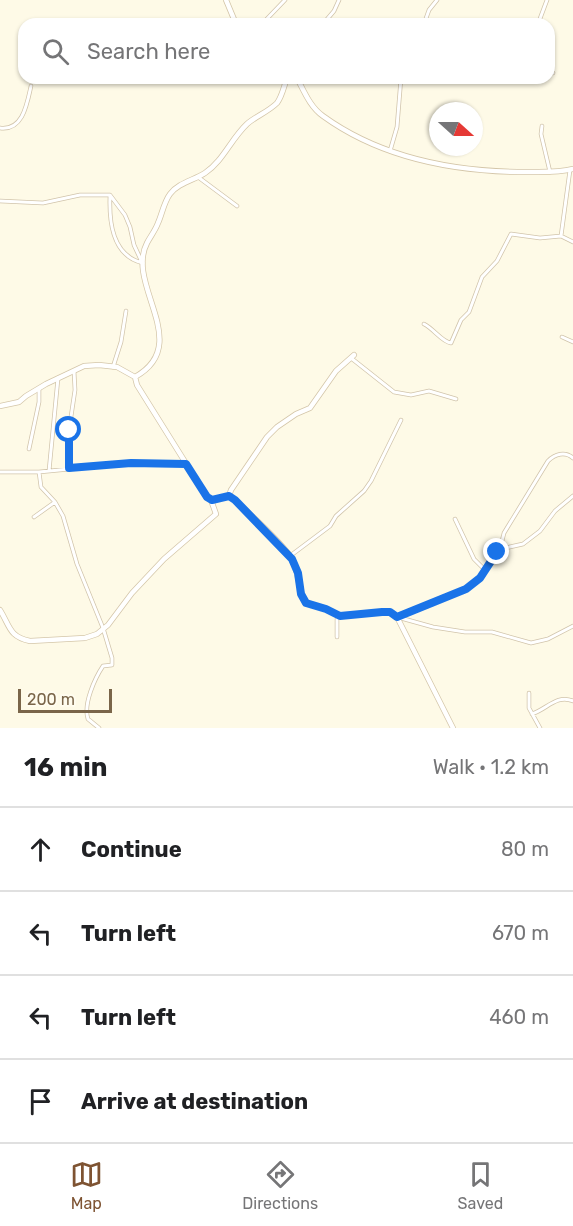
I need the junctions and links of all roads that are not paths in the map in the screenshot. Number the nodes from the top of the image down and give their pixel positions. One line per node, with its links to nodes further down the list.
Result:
1 (226, 0): 6 (street)
2 (285, 0): 7 (street)
3 (339, 0): 8 (street)
4 (436, 0): 9 (street)
5 (547, 0): 10 (street)
6 (234, 18)
7 (268, 18)
8 (328, 18)
9 (426, 18)
10 (540, 18)
11 (285, 84): 20 (street)
12 (300, 84): 17 (street)
13 (401, 84): 17 (street)
14 (32, 86): 16 (street)
15 (542, 126): 19 (street)
16 (0, 128)
17 (390, 151): 19 (street)
18 (571, 170): 19 (street); 24 (street)
19 (550, 172)
20 (198, 177): 23 (street); 26 (street)
21 (110, 195): 22 (street); 26 (street); 26 (street)
22 (0, 201)
23 (237, 206)
24 (561, 236): 25 (street); 28 (street)
25 (573, 243)
26 (143, 263): 34 (street)
27 (126, 311): 32 (street)
28 (424, 324)
29 (561, 337): 30 (street)
30 (573, 342)
31 (353, 357): 37 (street); 47 (street)
32 (113, 367): 33 (street); 34 (street)
33 (74, 370): 35 (street); 43 (street)
34 (135, 377): 42 (street)
35 (58, 378): 36 (street); 44 (street)
36 (39, 388): 38 (street); 40 (street)
37 (456, 399)
38 (0, 406)
39 (401, 420): 54 (street)
40 (29, 449)
41 (573, 458): 53 (street)
42 (186, 464): 43 (street); 49 (street)
43 (69, 468): 44 (street)
44 (49, 471): 46 (street)
45 (0, 472): 46 (street)
46 (39, 472): 50 (street)
47 (229, 496): 49 (street); 54 (street)
48 (573, 496): 53 (street)
49 (212, 500): 60 (street)
50 (55, 502): 51 (street); 60 (street)
51 (34, 517)
52 (455, 519): 55 (street)
53 (501, 549): 55 (street)
54 (290, 556): 57 (street)
55 (484, 569): 58 (street)
56 (0, 610): 60 (street)
57 (340, 616): 58 (street); 61 (street)
58 (397, 617): 59 (street); 66 (street)
59 (573, 626)
60 (104, 628): 65 (street)
61 (337, 638)
62 (529, 693): 64 (street)
63 (573, 700): 64 (street)
64 (532, 714): 67 (street)
65 (99, 728)
66 (453, 728)
67 (540, 728)

